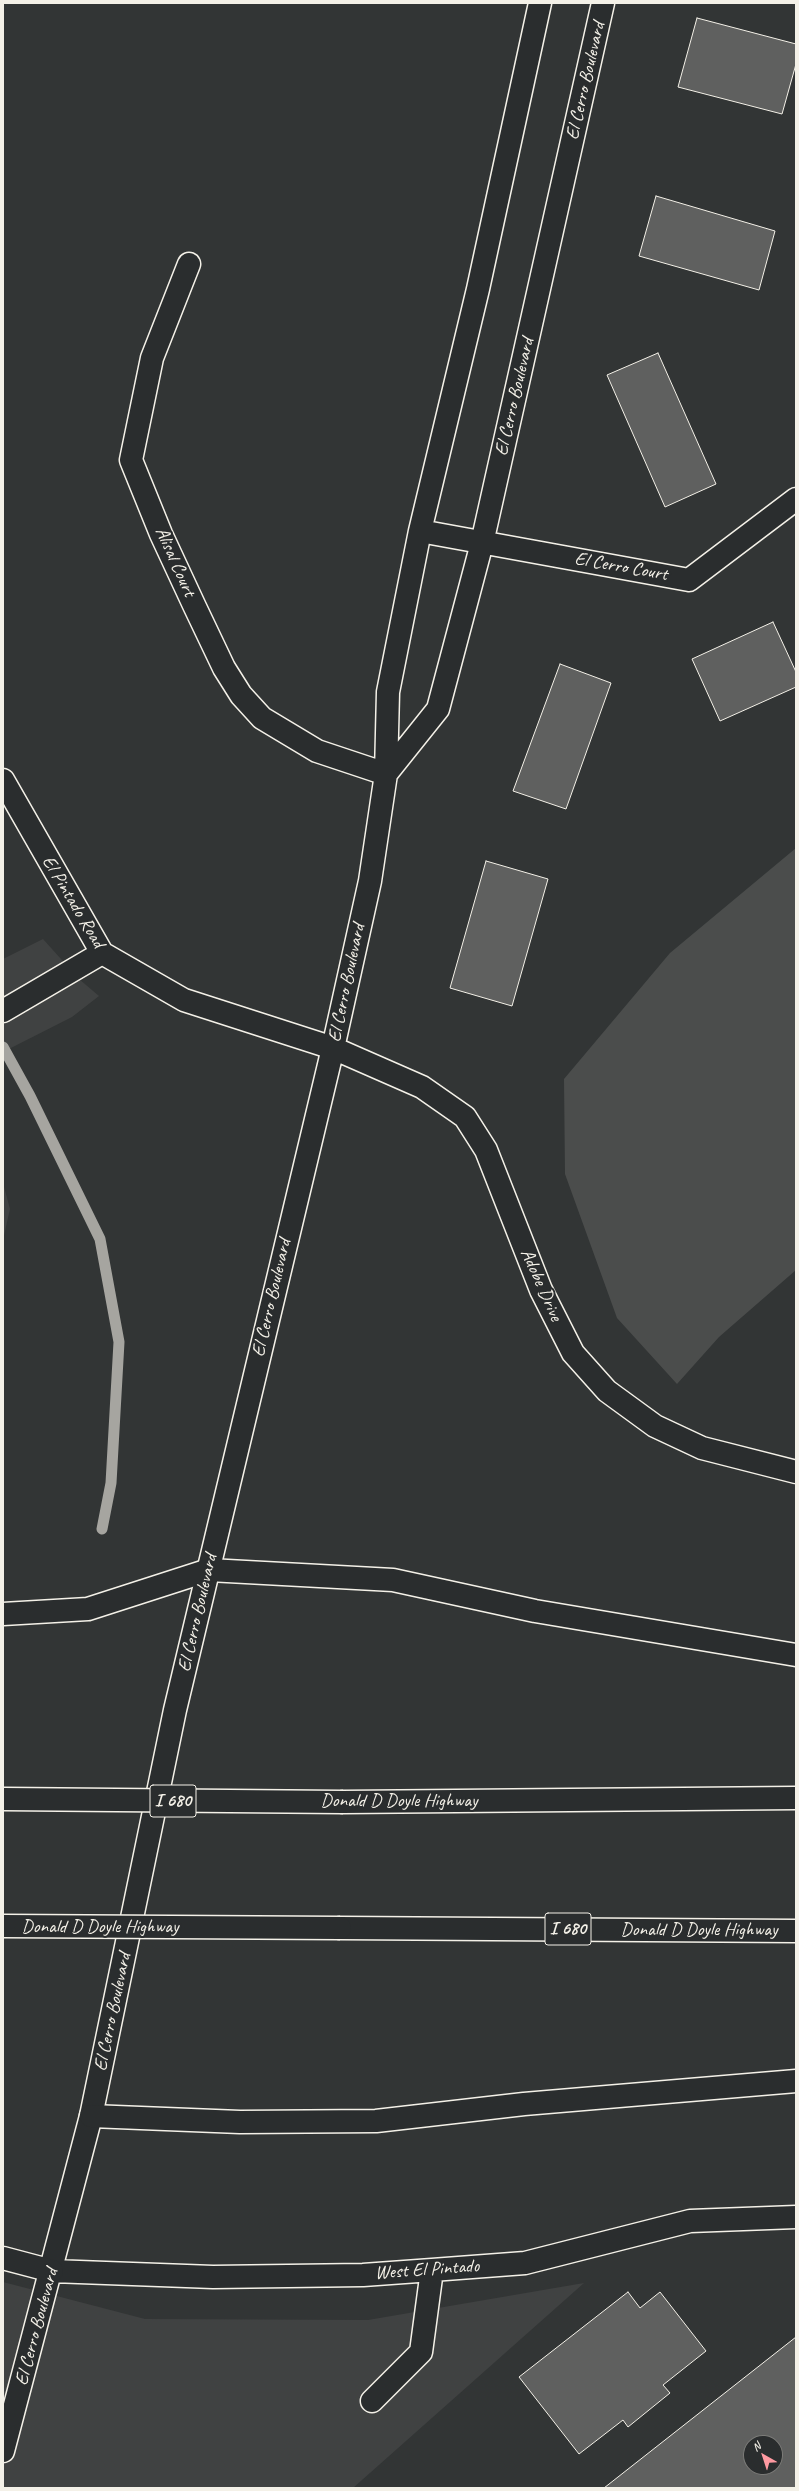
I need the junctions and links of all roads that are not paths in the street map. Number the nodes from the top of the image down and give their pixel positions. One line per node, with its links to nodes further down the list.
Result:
1 (540, 3): 5 (main road, El Cerro Boulevard)
2 (604, 3): 6 (main road, El Cerro Boulevard)
3 (189, 264): 7 (main road, Alisal Court)
4 (796, 499): 6 (main road, El Cerro Court)
5 (420, 531): 6 (main road, El Cerro Court); 7 (main road, El Cerro Boulevard)
6 (482, 543): 7 (main road, El Cerro Boulevard)
7 (386, 774): 11 (main road, El Cerro Boulevard)
8 (3, 780): 9 (main road, El Pintado Road)
9 (102, 953): 10 (main road); 11 (main road, El Pintado Road)
10 (12, 1006)
11 (333, 1048): 12 (main road, Adobe Drive); 13 (main road, El Cerro Boulevard)
12 (796, 1472)
13 (209, 1570): 14 (main road); 15 (main road); 21 (main road, El Cerro Boulevard)
14 (3, 1614)
15 (796, 1655)
16 (796, 1798): 17 (main road, Donald D Doyle Highway / I 680, bridge)
17 (3, 1799)
18 (3, 1926): 19 (main road, Donald D Doyle Highway / I 680, bridge)
19 (796, 1931)
20 (796, 2081): 21 (main road)
21 (91, 2116): 25 (main road, El Cerro Boulevard)
22 (796, 2217): 24 (main road, West El Pintado)
23 (3, 2258): 25 (main road, West El Pintado)
24 (432, 2270): 25 (main road, West El Pintado); 26 (main road)
25 (52, 2271): 27 (main road, El Cerro Boulevard)
26 (372, 2401)
27 (3, 2451)

